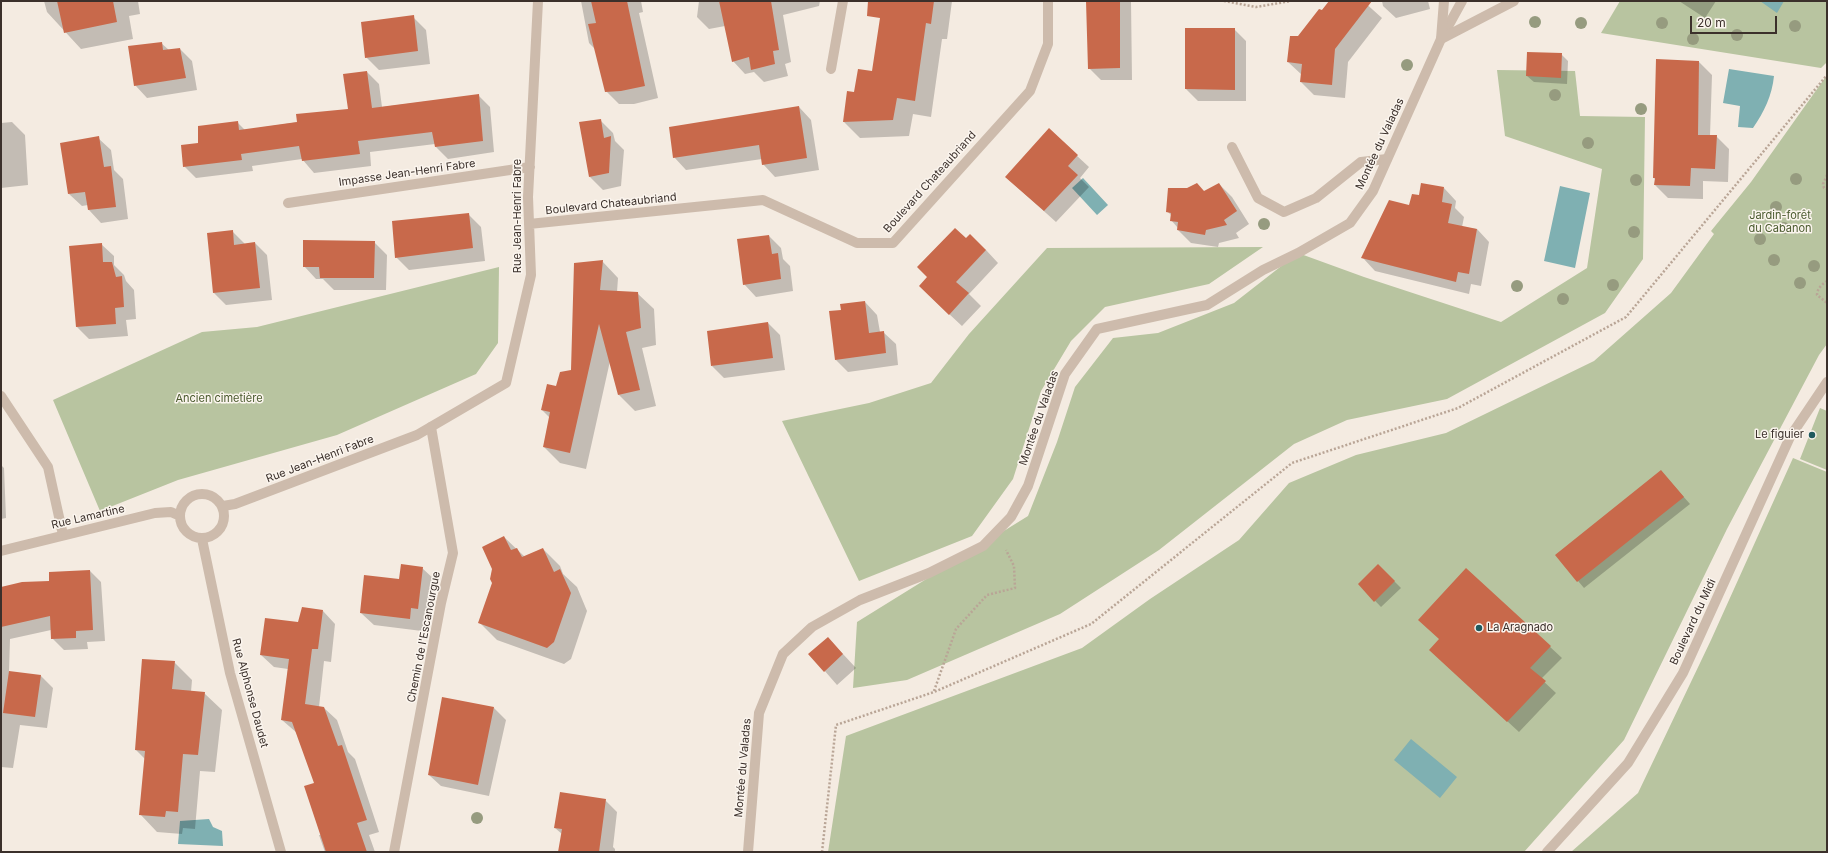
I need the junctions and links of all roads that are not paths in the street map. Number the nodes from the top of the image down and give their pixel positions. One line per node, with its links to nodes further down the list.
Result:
1 (538, 1): 11 (street, Rue Jean-Henri Fabre)
2 (843, 1): 8 (street)
3 (1048, 1): 13 (street, Boulevard Chateaubriand)
4 (1444, 1): 7 (street)
5 (1462, 1): 7 (street, Montée du Valadas)
6 (1514, 1): 7 (street)
7 (1441, 39): 10 (street, Montée du Valadas)
8 (831, 69)
9 (1232, 147): 10 (street)
10 (1387, 159): 24 (street, Montée du Valadas)
11 (530, 168): 12 (street, Impasse Jean-Henri Fabre); 13 (street, Rue Jean-Henri Fabre)
12 (288, 203)
13 (529, 224): 16 (street, Rue Jean-Henri Fabre)
14 (1827, 382): 25 (street, Boulevard du Midi)
15 (1, 396): 19 (street)
16 (431, 427): 17 (street, Rue Jean-Henri Fabre); 23 (street, Chemin de l'Escanourgue)
17 (223, 506): 18 (street); 20 (street)
18 (180, 516): 19 (street, Rue Lamartine); 20 (street)
19 (63, 535): 21 (street, Rue Lamartine)
20 (202, 539): 22 (street, Rue Alphonse Daudet)
21 (1, 551)
22 (281, 852)
23 (394, 852)
24 (748, 852)
25 (1547, 852)

